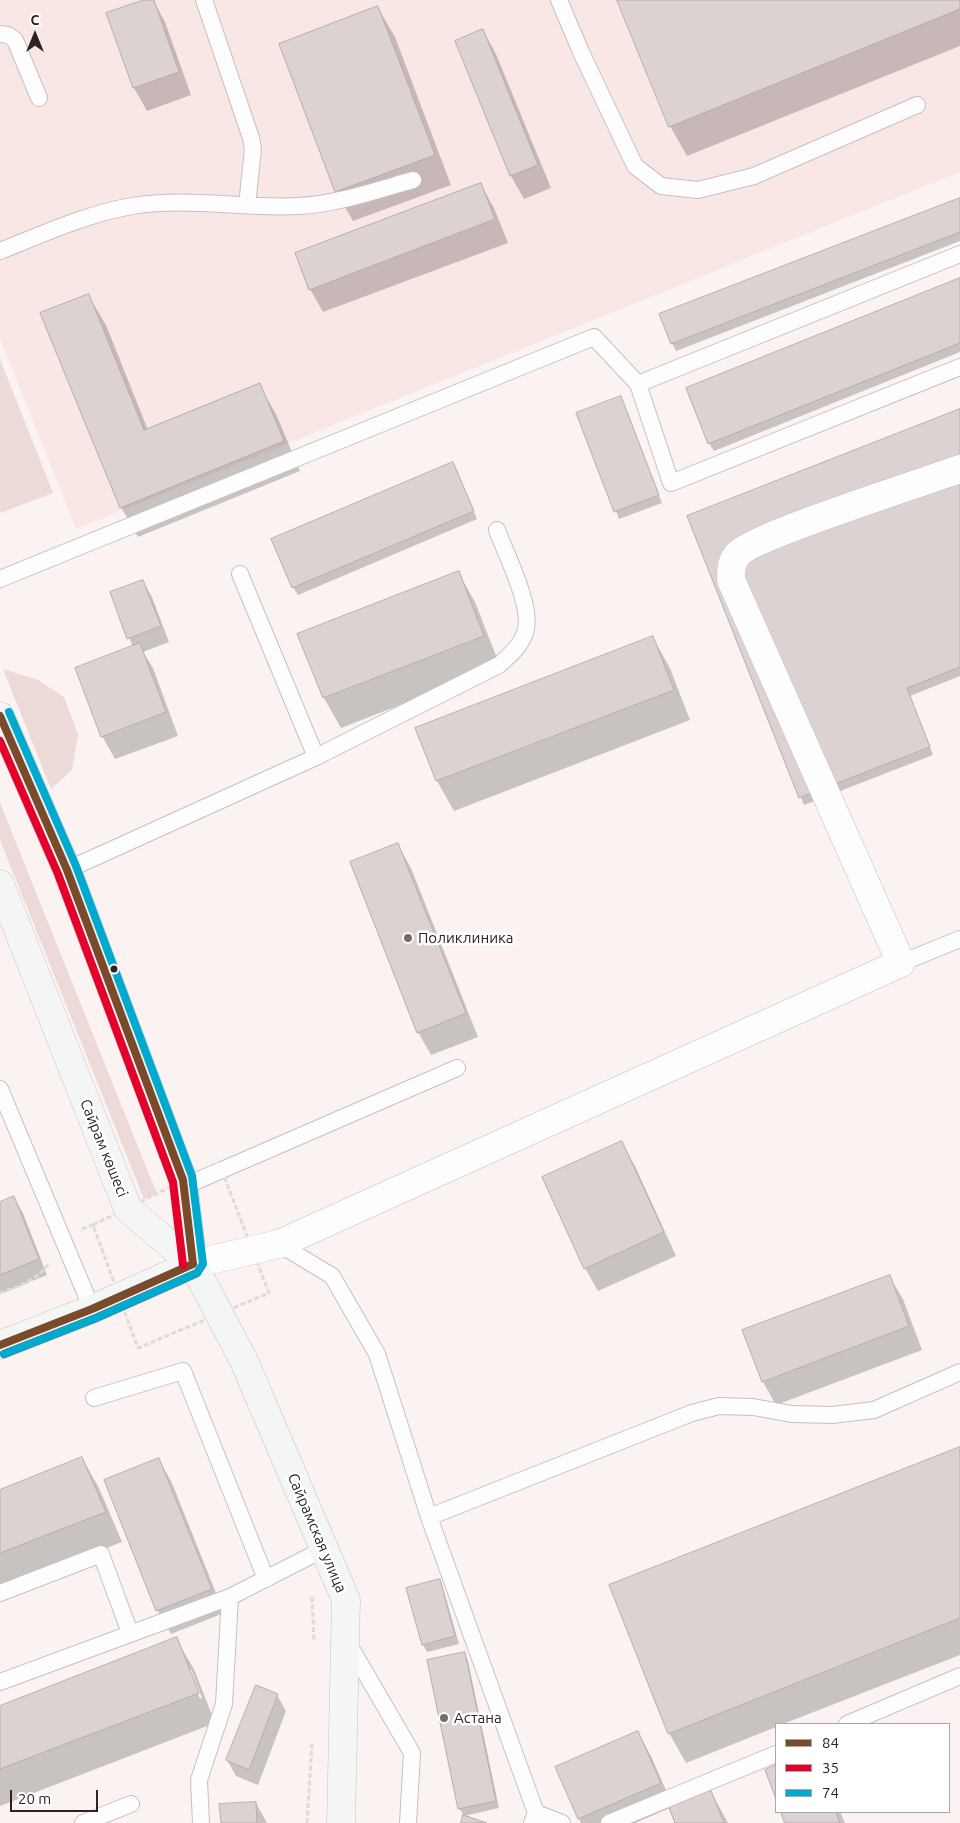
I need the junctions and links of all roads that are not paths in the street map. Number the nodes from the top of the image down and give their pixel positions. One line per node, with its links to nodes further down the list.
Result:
1 (204, 0): 7 (lane)
2 (559, 0): 5 (lane)
3 (0, 34): 4 (lane)
4 (38, 98)
5 (917, 105)
6 (413, 180): 7 (lane)
7 (246, 205): 8 (lane)
8 (0, 251)
9 (960, 254): 11 (lane)
10 (960, 367): 11 (lane)
11 (638, 384): 15 (lane)
12 (960, 469): 21 (street)
13 (497, 530): 17 (lane)
14 (240, 574): 17 (lane)
15 (0, 579)
16 (0, 716): 18 (main road)
17 (316, 757): 18 (lane)
18 (67, 870): 24 (main road)
19 (0, 884): 26 (main road, Сайрам көшесі)
20 (960, 939): 21 (lane)
21 (901, 963): 25 (street)
22 (457, 1068): 24 (lane)
23 (0, 1089): 27 (lane)
24 (185, 1186): 26 (main road)
25 (279, 1244): 26 (street); 31 (lane)
26 (193, 1264): 27 (main road); 32 (main road, Сайрамская улица)
27 (92, 1308): 28 (main road)
28 (0, 1345)
29 (959, 1371): 31 (lane)
30 (94, 1398): 33 (lane)
31 (429, 1517): 43 (lane)
32 (324, 1550): 33 (lane); 37 (main road, Сайрамская улица)
33 (266, 1579): 35 (lane)
34 (0, 1593): 36 (lane)
35 (230, 1597): 36 (lane); 45 (lane)
36 (130, 1633): 39 (lane)
37 (345, 1637): 46 (main road, Сайрамская улица); 47 (lane)
38 (960, 1676): 40 (lane)
39 (0, 1682)
40 (849, 1723)
41 (775, 1754): 49 (lane)
42 (131, 1804): 44 (lane)
43 (534, 1818): 48 (lane)
44 (83, 1823)
45 (201, 1823)
46 (341, 1823)
47 (408, 1823)
48 (562, 1823)
49 (609, 1823)

